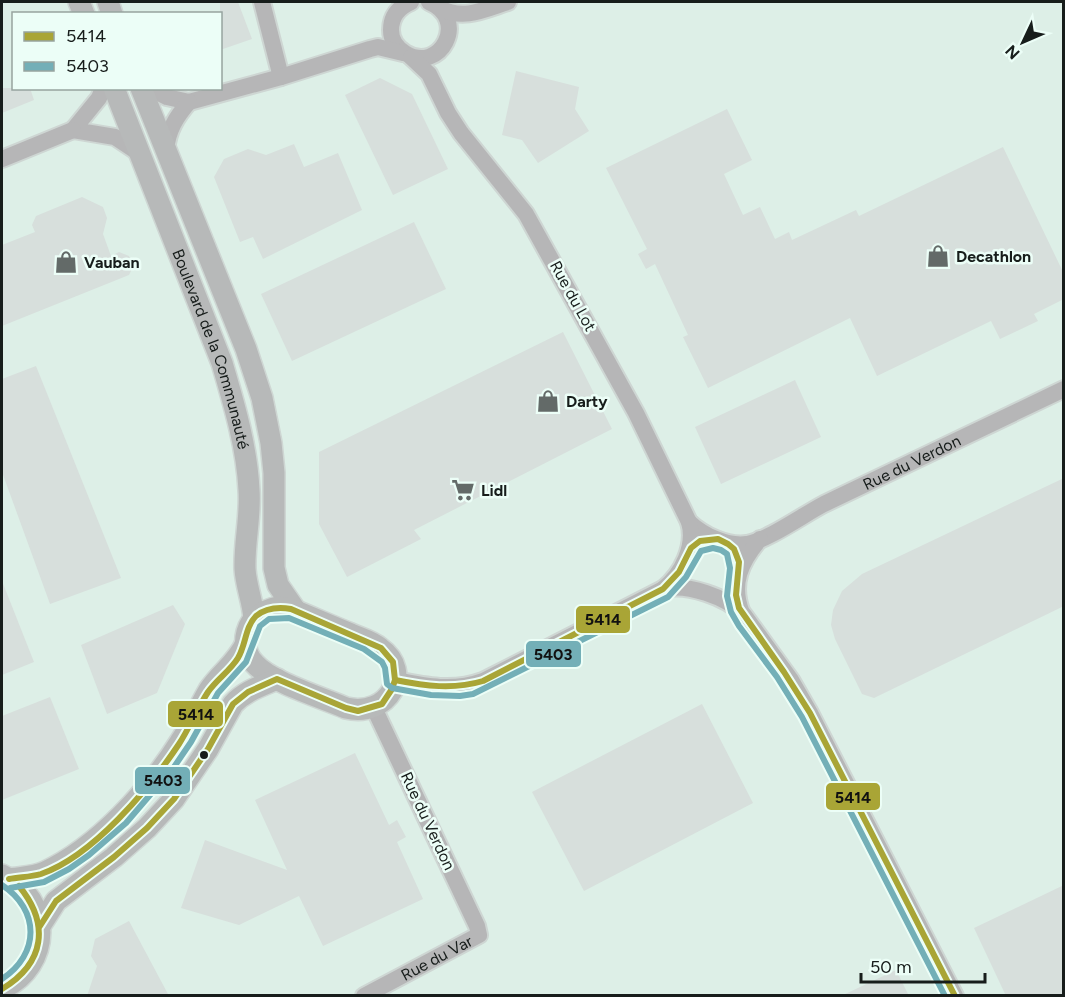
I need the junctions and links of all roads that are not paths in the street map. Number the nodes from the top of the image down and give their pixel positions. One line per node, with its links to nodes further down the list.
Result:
1 (262, 2): 10 (street)
2 (508, 2): 5 (street)
3 (403, 4): 6 (street)
4 (435, 5): 5 (street); 7 (street)
5 (469, 14): 7 (street)
6 (391, 26): 8 (street); 9 (street)
7 (445, 42): 9 (street); 11 (street)
8 (370, 48): 9 (street); 10 (street)
9 (407, 55): 11 (street, Rue du Lot)
10 (281, 77): 16 (street)
11 (435, 84): 22 (street, Rue du Lot)
12 (102, 90): 17 (street)
13 (115, 90): 19 (main road, Boulevard de la Communauté)
14 (142, 90): 18 (main road, Boulevard de la Communauté)
15 (153, 90): 16 (street)
16 (189, 102): 18 (street)
17 (73, 130): 19 (street); 20 (street)
18 (166, 150): 29 (main road, Boulevard de la Communauté)
19 (140, 153): 31 (main road, Boulevard de la Communauté)
20 (2, 159)
21 (1064, 389): 23 (street, Rue du Verdon)
22 (689, 522): 24 (street); 25 (street)
23 (760, 539): 24 (street); 26 (street)
24 (718, 540): 25 (street); 26 (street)
25 (686, 557): 27 (street); 28 (street)
26 (738, 575): 28 (street); 30 (street)
27 (663, 589): 28 (street); 34 (street)
28 (704, 593): 30 (street)
29 (296, 611): 31 (main road); 34 (main road)
30 (742, 613): 43 (street)
31 (254, 619): 32 (main road)
32 (246, 644): 33 (main road); 36 (main road)
33 (277, 679): 35 (main road); 37 (main road)
34 (395, 680): 35 (main road)
35 (374, 708): 38 (street, Rue du Verdon)
36 (5, 877): 37 (main road)
37 (40, 926): 39 (main road)
38 (479, 935): 42 (street, Rue du Var)
39 (24, 974): 40 (main road); 41 (street)
40 (2, 989)
41 (17, 996)
42 (364, 996)
43 (955, 996)

